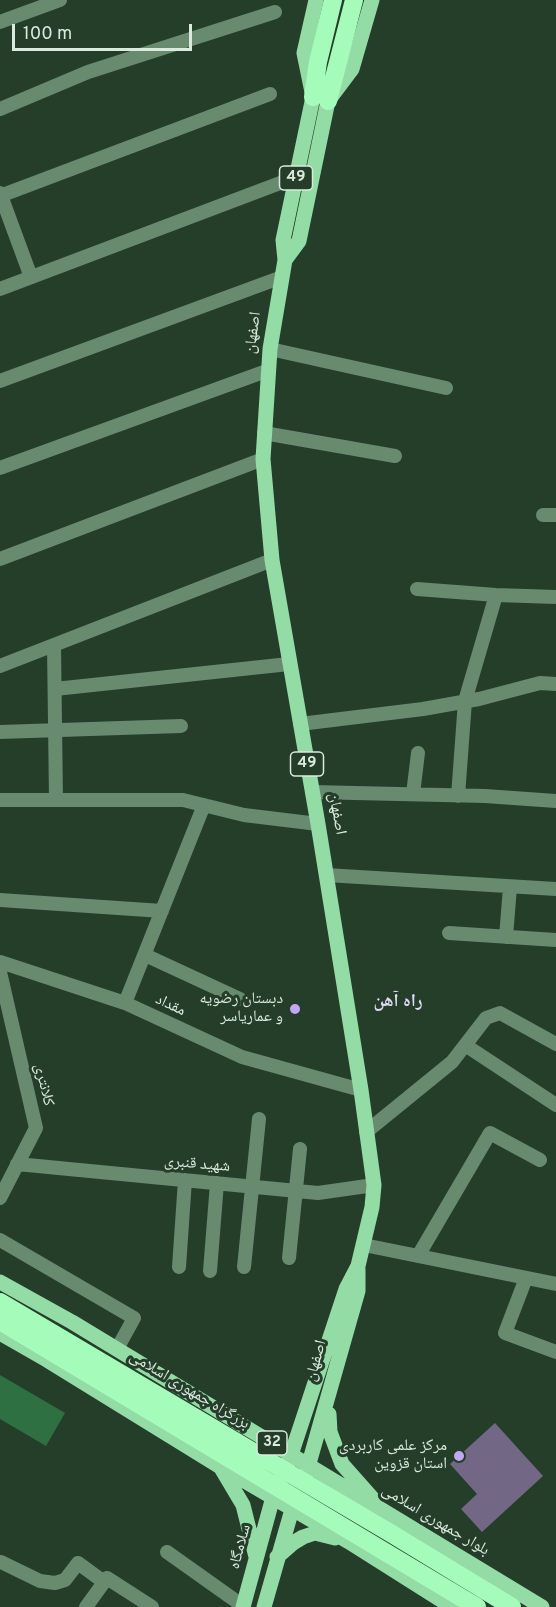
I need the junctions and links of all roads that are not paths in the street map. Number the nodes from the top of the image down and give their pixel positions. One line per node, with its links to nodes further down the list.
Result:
1 (60, 0): 7 (street)
2 (316, 0): 9 (main road)
3 (333, 0): 9 (highway, اصفهان / 49)
4 (354, 0): 9 (highway, اصفهان / 49)
5 (372, 0): 9 (main road)
6 (275, 12): 10 (street)
7 (0, 22)
8 (270, 94): 12 (street)
9 (320, 99): 11 (main road, اصفهان / 49); 13 (main road, اصفهان / 49)
10 (0, 109)
11 (296, 177): 13 (main road, اصفهان / 49); 14 (street)
12 (0, 195): 14 (street)
13 (285, 260): 15 (main road, اصفهان / 49)
14 (31, 277): 16 (street)
15 (282, 277): 17 (main road, اصفهان / 49); 19 (street)
16 (0, 289)
17 (270, 349): 18 (main road, اصفهان / 49); 20 (street)
18 (269, 370): 21 (main road, اصفهان / 49); 24 (street)
19 (0, 381)
20 (446, 388)
21 (264, 433): 22 (street); 23 (main road, اصفهان / 49)
22 (395, 456)
23 (263, 459): 25 (street); 26 (main road, اصفهان / 49)
24 (0, 468)
25 (0, 559)
26 (272, 560): 30 (street); 31 (main road, اصفهان / 49)
27 (417, 589): 28 (street)
28 (496, 595): 29 (street); 35 (street)
29 (556, 597)
30 (54, 646): 32 (street); 34 (street)
31 (289, 664): 34 (street); 36 (main road, اصفهان / 49)
32 (0, 666)
33 (556, 684): 35 (street)
34 (55, 689): 38 (street)
35 (465, 701): 36 (street); 43 (street)
36 (300, 724): 41 (main road, اصفهان / 49)
37 (181, 726): 38 (street)
38 (55, 731): 39 (street); 45 (street)
39 (0, 732)
40 (418, 753): 42 (street)
41 (312, 792): 42 (street); 48 (main road, اصفهان / 49)
42 (413, 794): 43 (street)
43 (458, 796): 46 (street)
44 (0, 800): 45 (street)
45 (57, 800): 47 (street)
46 (556, 801)
47 (204, 805): 48 (street); 53 (street)
48 (318, 824): 49 (main road, اصفهان / 49)
49 (326, 875): 50 (street); 64 (main road, اصفهان / 49)
50 (510, 887): 51 (street); 55 (street)
51 (556, 889)
52 (0, 900): 53 (street)
53 (162, 910): 57 (street)
54 (450, 933): 55 (street)
55 (506, 937): 56 (street)
56 (556, 940)
57 (145, 955): 60 (street); 61 (street)
58 (0, 962): 61 (street, مقداد)
59 (0, 972): 70 (street, کلانتری)
60 (240, 999)
61 (125, 1004): 64 (street, مقداد)
62 (556, 1044): 63 (street)
63 (465, 1045): 65 (street); 67 (street)
64 (361, 1090): 67 (main road, اصفهان / 49)
65 (556, 1105)
66 (259, 1119): 74 (street)
67 (366, 1132): 73 (main road, اصفهان / 49)
68 (300, 1149): 75 (street)
69 (540, 1160): 79 (street)
70 (17, 1164): 71 (street, شهید قنبری); 76 (street, کلانتری)
71 (185, 1180): 72 (street, شهید قنبری); 82 (street)
72 (217, 1183): 74 (street, شهید قنبری); 84 (street)
73 (374, 1185): 75 (street, شهید قنبری); 78 (main road, اصفهان / 49)
74 (251, 1186): 75 (street, شهید قنبری); 83 (street)
75 (296, 1191): 80 (street)
76 (0, 1198)
77 (0, 1240): 92 (street)
78 (364, 1245): 79 (street); 81 (main road, اصفهان / 49)
79 (418, 1256): 85 (street)
80 (289, 1258)
81 (358, 1266): 95 (main road, اصفهان); 96 (main road, اصفهان)
82 (179, 1267)
83 (243, 1267)
84 (210, 1271)
85 (526, 1278): 87 (street); 93 (street)
86 (0, 1282): 90 (main road, بلوار جمهوری اسلامی / 32)
87 (556, 1284)
88 (0, 1302): 116 (highway, بزرگراه جمهوری اسلامی / 32, bridge)
89 (0, 1322): 115 (highway, 32, bridge)
90 (72, 1322): 92 (main road, بلوار جمهوری اسلامی / 32); 94 (main road)
91 (0, 1333): 94 (main road)
92 (117, 1349): 96 (main road, بلوار جمهوری اسلامی / 32)
93 (556, 1352)
94 (47, 1360): 97 (main road)
95 (328, 1395): 98 (main road, اصفهان); 101 (main road)
96 (291, 1455): 98 (main road, بلوار جمهوری اسلامی / 32); 99 (main road, اصفهان)
97 (219, 1466): 99 (main road); 105 (main road)
98 (309, 1467): 100 (main road, اصفهان); 101 (main road, بلوار جمهوری اسلامی / 32)
99 (273, 1497): 100 (main road); 105 (main road, سلامگاه)
100 (291, 1507): 102 (main road); 104 (main road)
101 (383, 1510): 107 (main road, بلوار جمهوری اسلامی / 32)
102 (349, 1542): 104 (main road); 113 (main road)
103 (167, 1552): 109 (street)
104 (277, 1557): 112 (main road)
105 (256, 1558): 109 (main road, سلامگاه)
106 (1, 1562): 108 (street)
107 (496, 1578): 114 (main road); 117 (main road, بلوار جمهوری اسلامی / 32)
108 (104, 1582): 110 (street); 111 (street)
109 (243, 1606)
110 (87, 1607)
111 (152, 1607)
112 (264, 1607)
113 (452, 1607)
114 (464, 1607)
115 (477, 1607)
116 (512, 1607)
117 (542, 1607)

